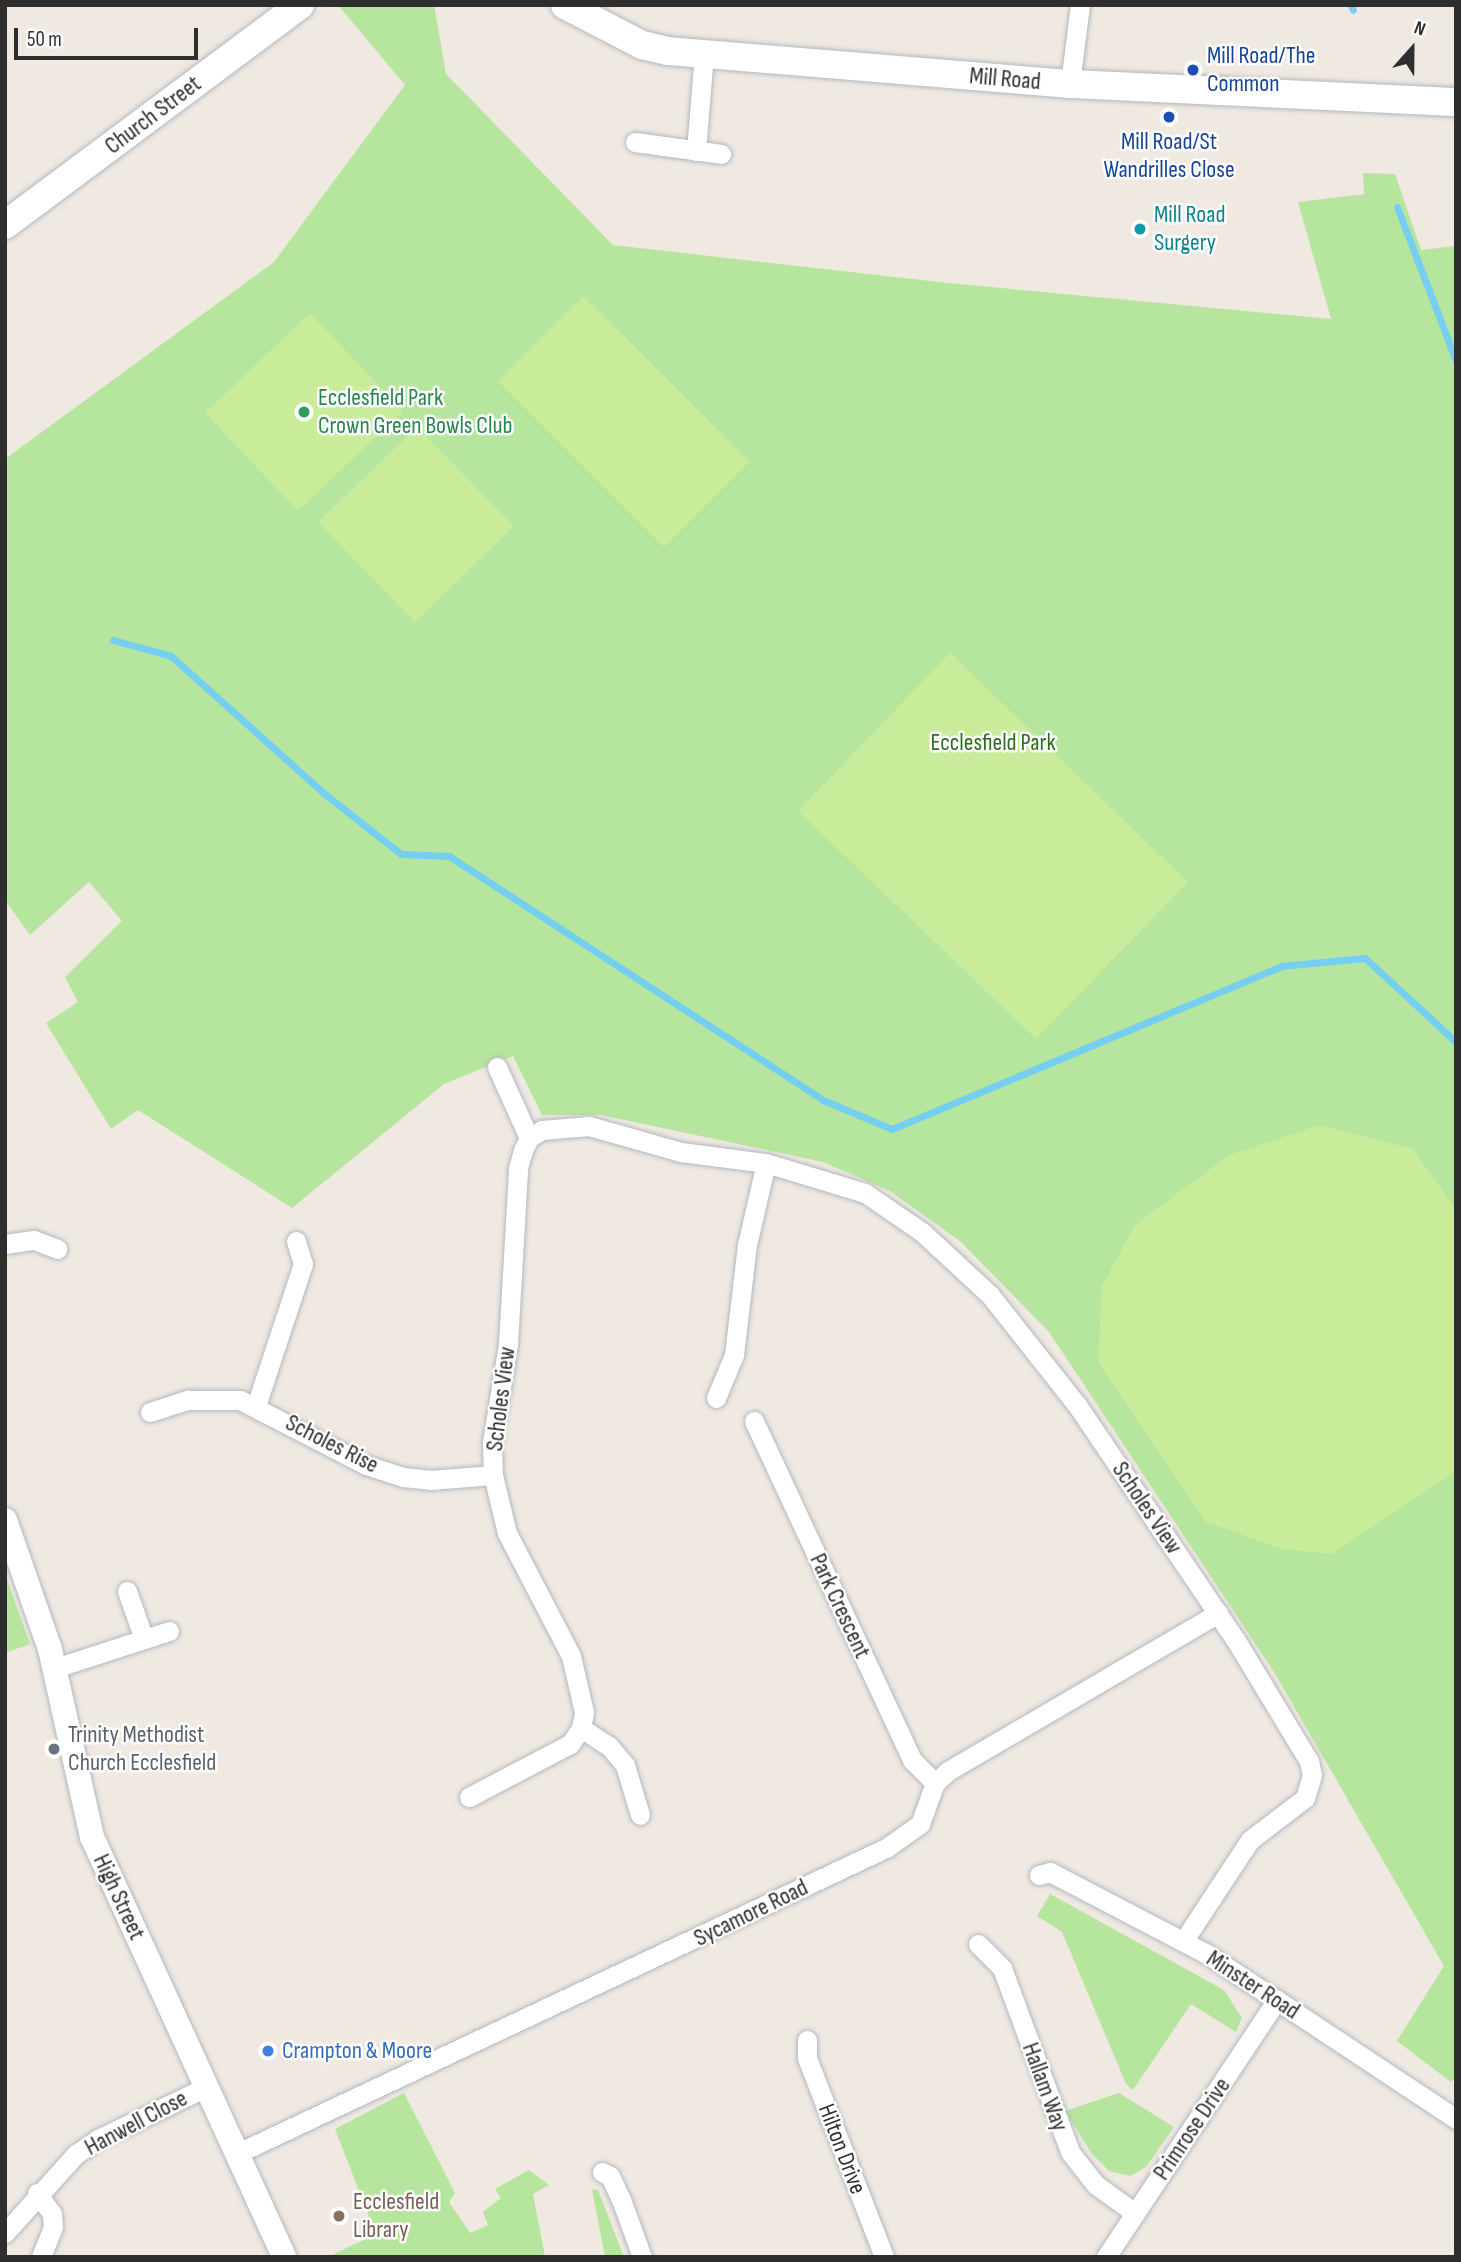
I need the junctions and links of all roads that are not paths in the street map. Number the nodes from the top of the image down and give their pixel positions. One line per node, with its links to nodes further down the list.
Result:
1 (300, 5): 10 (main road, Church Street)
2 (565, 5): 4 (main road, Mill Road)
3 (1080, 5): 5 (street)
4 (704, 54): 5 (main road, Mill Road); 8 (street)
5 (1070, 84): 6 (main road, Mill Road)
6 (1456, 102)
7 (635, 142): 8 (street)
8 (696, 150): 9 (street)
9 (721, 154)
10 (5, 225)
11 (496, 1067): 12 (street)
12 (529, 1138): 13 (street, Scholes View); 21 (street, Scholes View)
13 (766, 1163): 17 (street); 24 (street, Scholes View)
14 (296, 1241): 18 (street, Scholes Rise)
15 (5, 1244): 16 (street)
16 (57, 1250)
17 (716, 1398)
18 (256, 1406): 19 (street, Scholes Rise); 21 (street, Scholes Rise)
19 (149, 1412)
20 (754, 1421): 29 (street, Park Crescent)
21 (493, 1475): 28 (street, Scholes View)
22 (6, 1528): 27 (street, High Street)
23 (127, 1591): 26 (street)
24 (1218, 1614): 29 (street); 33 (street, Scholes View)
25 (169, 1631): 26 (street)
26 (144, 1639): 27 (street)
27 (55, 1668): 37 (street, High Street)
28 (581, 1728): 30 (street); 31 (street)
29 (935, 1783): 39 (street, Sycamore Road)
30 (469, 1797)
31 (640, 1815)
32 (1040, 1874): 33 (street, Minster Road)
33 (1184, 1940): 35 (street, Minster Road)
34 (978, 1944): 42 (street, Hallam Way)
35 (1277, 2000): 38 (street, Minster Road); 42 (street, Primrose Drive)
36 (807, 2040): 47 (street, Hilton Drive)
37 (208, 2086): 39 (street, High Street); 41 (street, Hanwell Close)
38 (1456, 2119)
39 (238, 2152): 45 (street, High Street)
40 (602, 2172): 46 (street)
41 (37, 2193): 43 (street, Hanwell Close); 44 (street)
42 (1135, 2213): 48 (street, Primrose Drive)
43 (5, 2233)
44 (41, 2257)
45 (284, 2257)
46 (642, 2257)
47 (884, 2257)
48 (1106, 2257)

